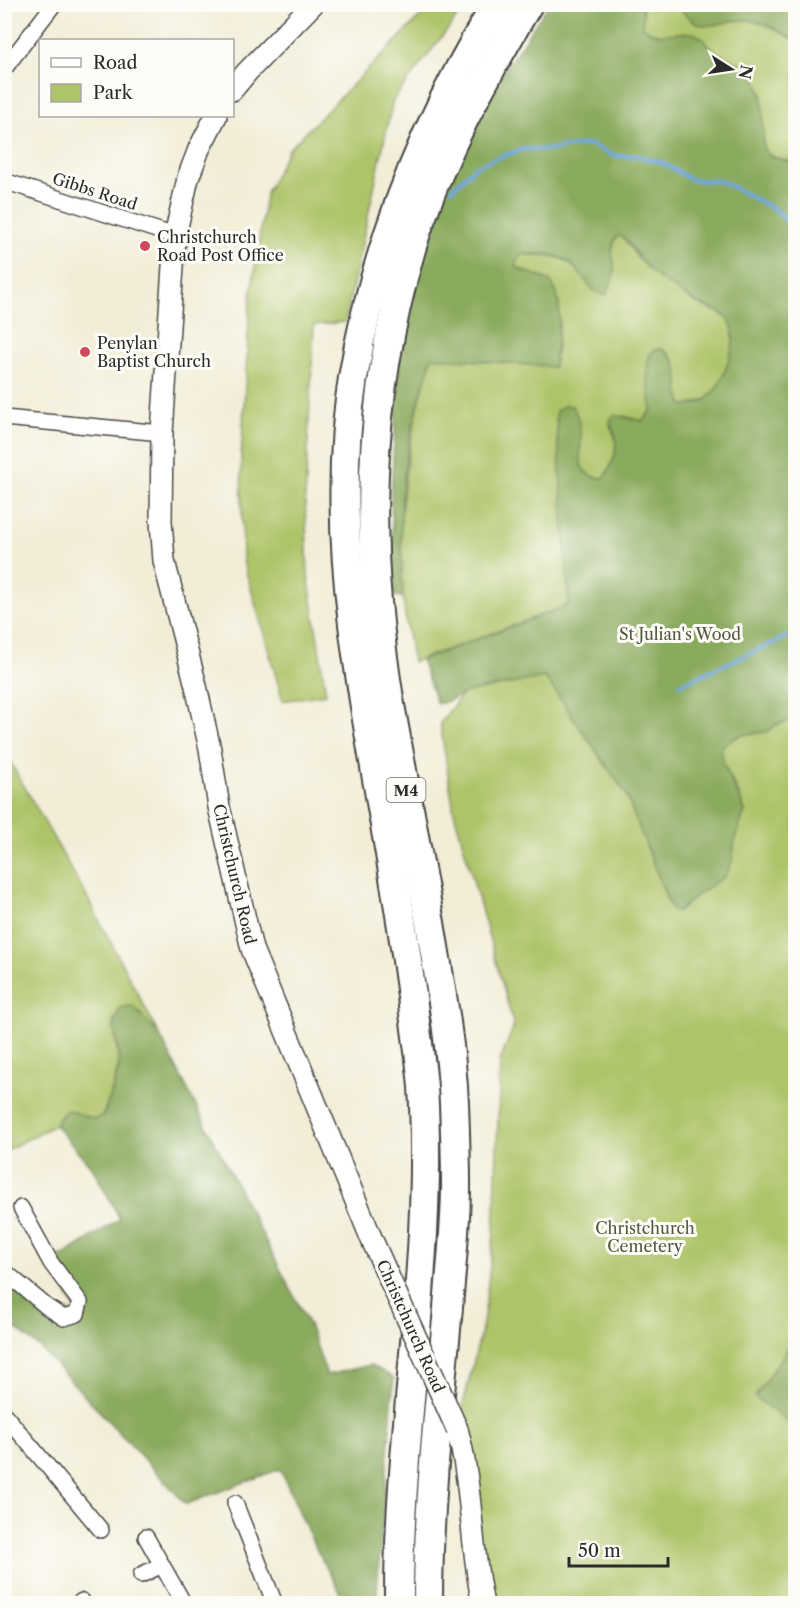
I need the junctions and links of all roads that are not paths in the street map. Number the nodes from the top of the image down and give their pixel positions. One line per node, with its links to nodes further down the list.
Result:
1 (54, 4): 5 (street)
2 (312, 4): 6 (street)
3 (497, 4): 22 (highway, M4)
4 (528, 4): 23 (highway, M4)
5 (4, 69)
6 (234, 88)
7 (215, 117): 9 (street, Christchurch Road)
8 (4, 181): 9 (street, Gibbs Road)
9 (175, 236): 11 (street, Christchurch Road)
10 (4, 418): 11 (street)
11 (162, 433): 24 (street, Christchurch Road, bridge)
12 (21, 1208): 13 (street)
13 (4, 1271)
14 (4, 1414): 16 (street)
15 (235, 1503): 21 (street)
16 (101, 1530)
17 (146, 1537): 18 (street)
18 (162, 1566): 19 (street); 20 (street)
19 (141, 1575)
20 (184, 1604)
21 (275, 1604)
22 (399, 1604)
23 (428, 1604)
24 (483, 1604)

